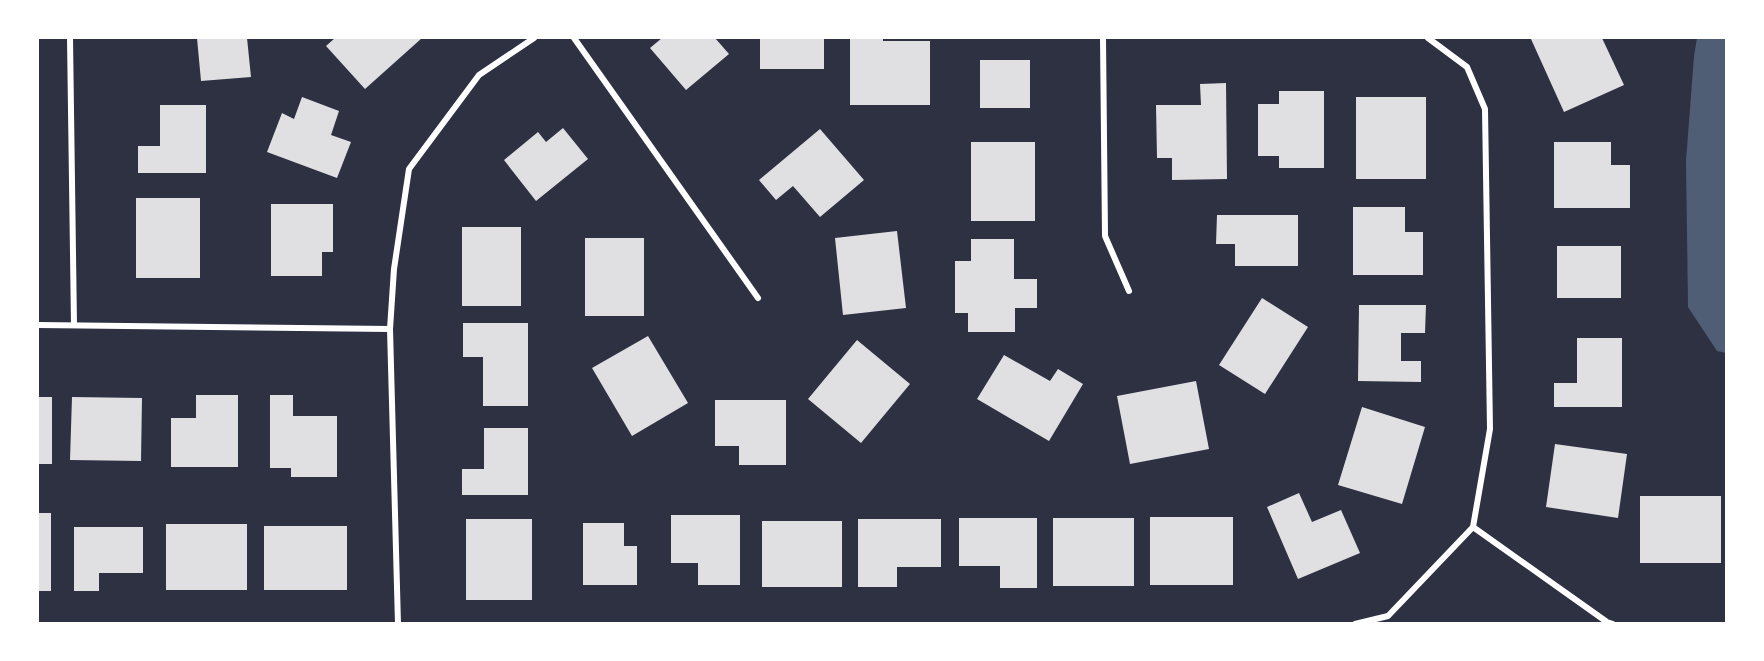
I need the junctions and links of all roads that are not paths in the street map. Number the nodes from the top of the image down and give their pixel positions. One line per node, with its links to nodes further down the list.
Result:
1 (69, 38): 9 (street)
2 (534, 38): 10 (street)
3 (574, 38): 7 (street)
4 (1104, 38): 6 (street)
5 (1428, 38): 11 (street)
6 (1129, 291)
7 (758, 298)
8 (38, 325): 9 (street)
9 (74, 325): 10 (street)
10 (390, 329): 12 (street)
11 (1473, 527): 13 (street); 14 (street)
12 (398, 624)
13 (1355, 624)
14 (1613, 624)

